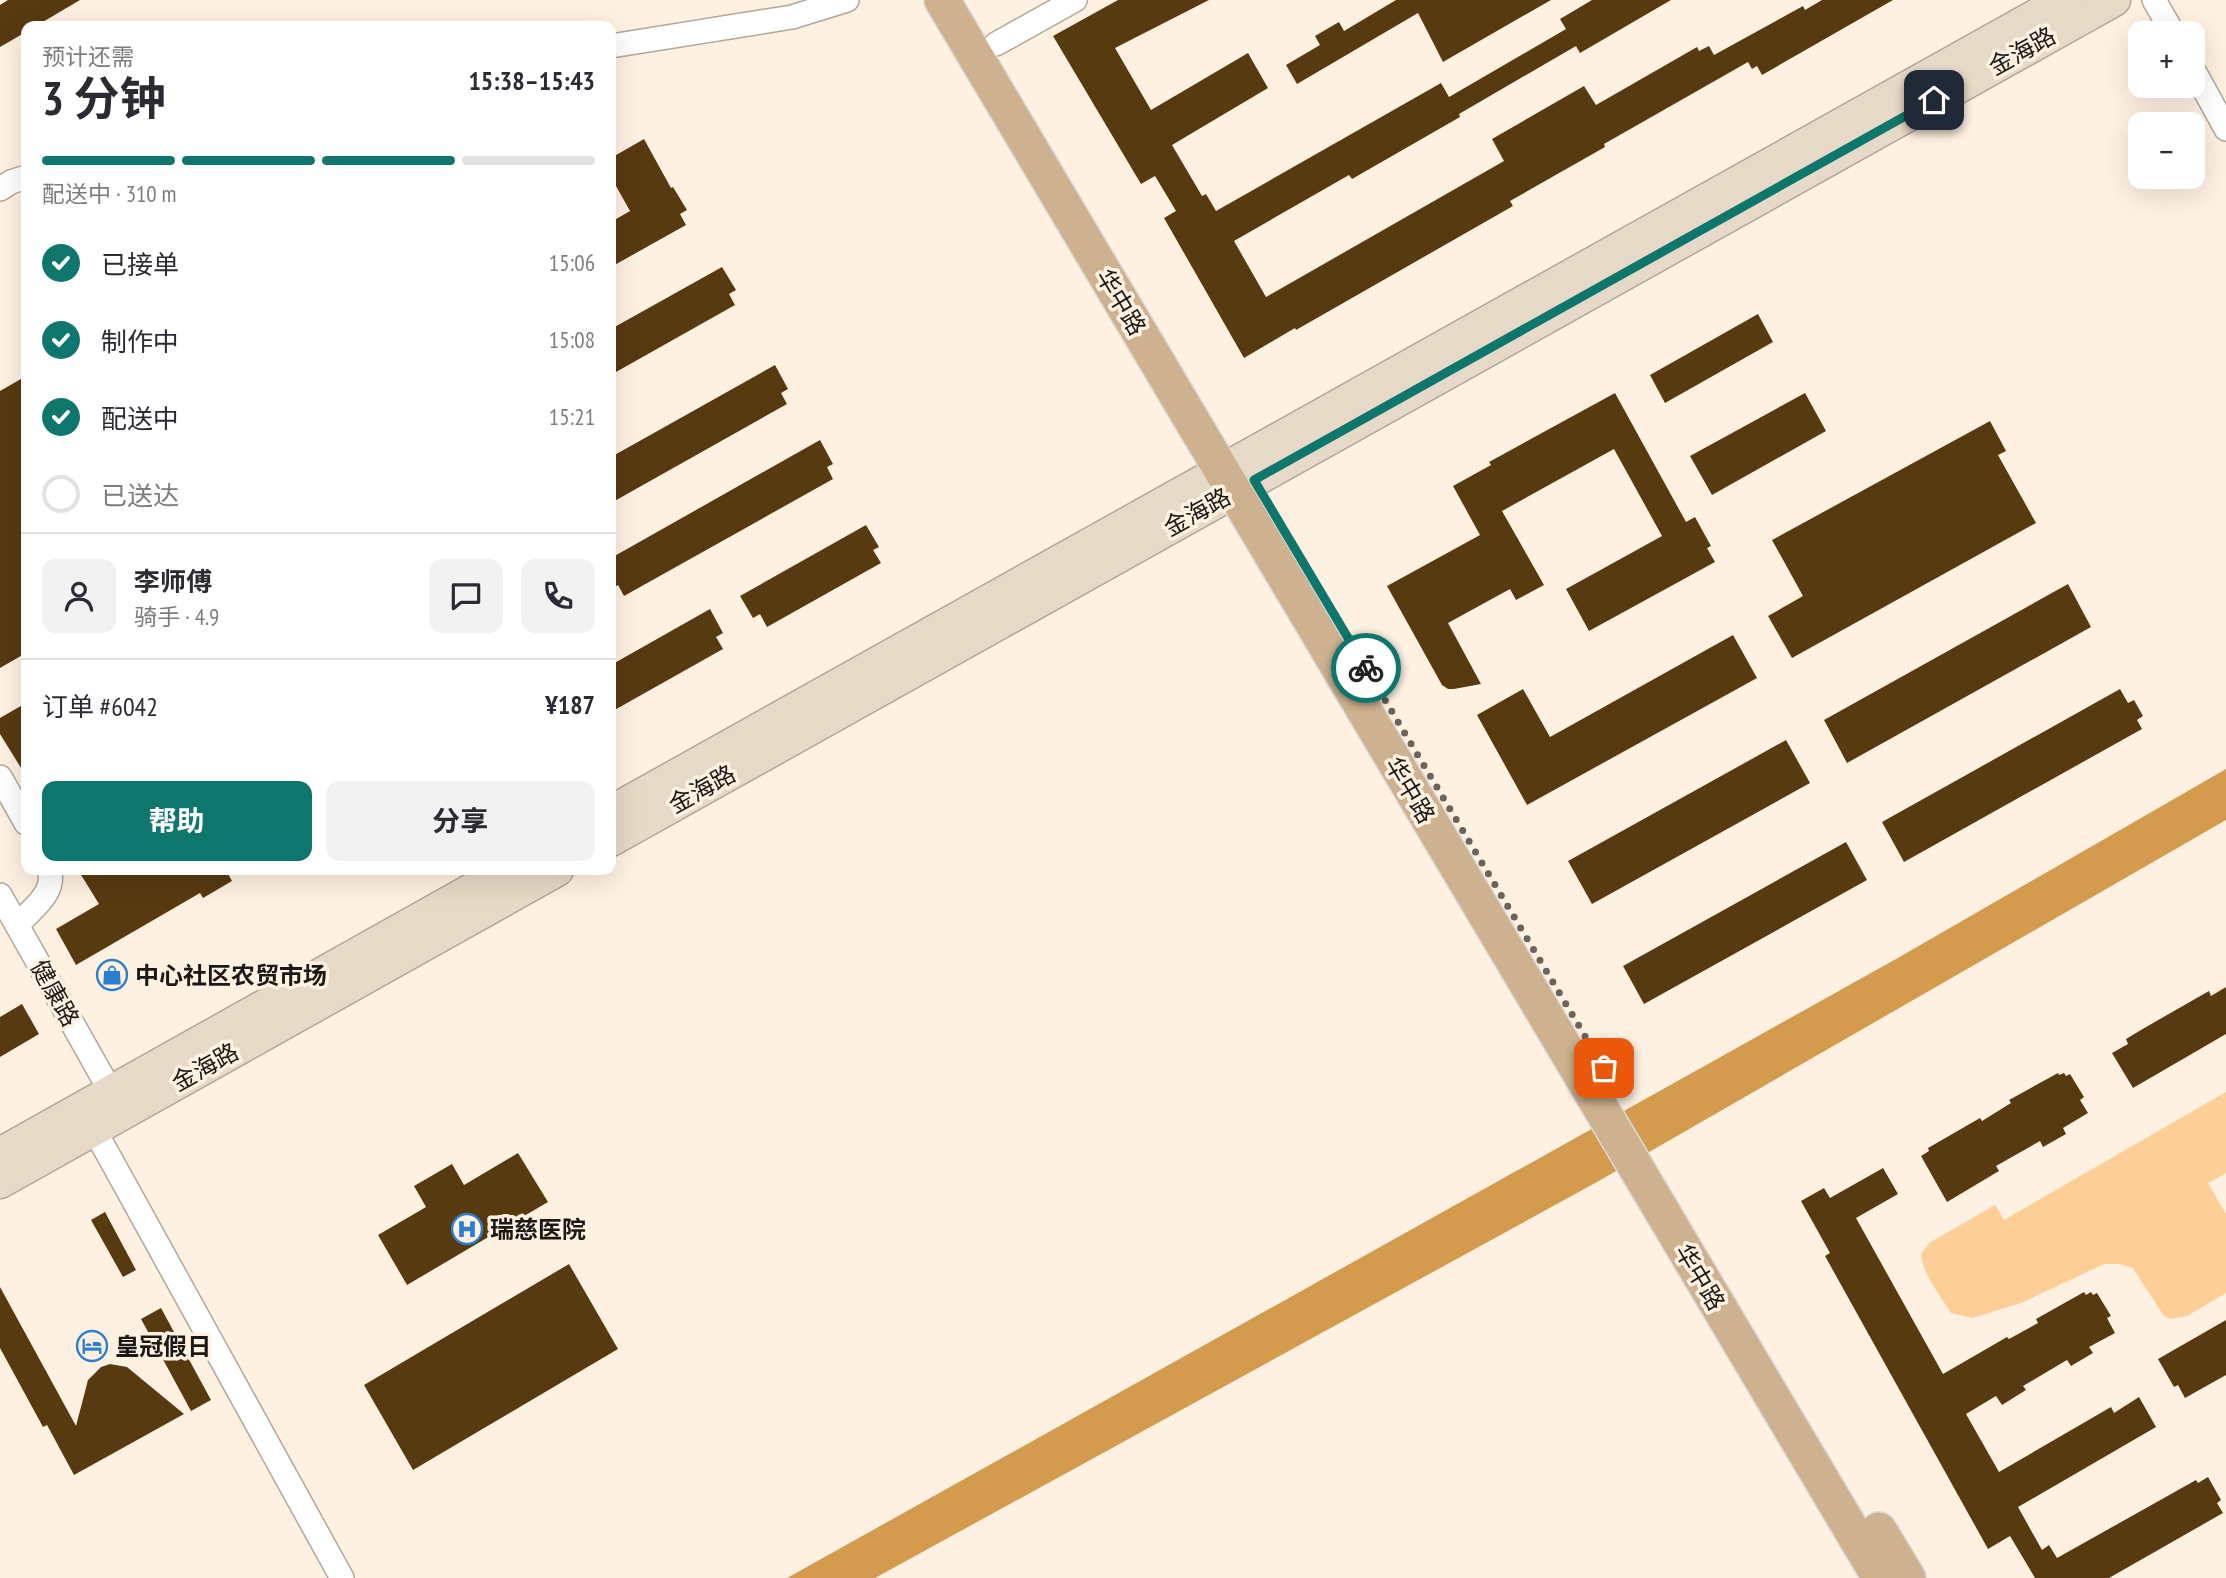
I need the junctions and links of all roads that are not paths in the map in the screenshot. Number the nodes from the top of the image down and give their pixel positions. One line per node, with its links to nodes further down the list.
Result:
1 (847, 0): 10 (street)
2 (942, 0): 15 (main road, 华中路)
3 (970, 0): 9 (main road, 华中路)
4 (1075, 0): 9 (street)
5 (2064, 0): 15 (main road, 金海路)
6 (2114, 0): 15 (main road, 金海路)
7 (2154, 0): 8 (street)
8 (2166, 21)
9 (996, 44): 15 (main road, 华中路)
10 (616, 45)
11 (2205, 91): 12 (street)
12 (2226, 129)
13 (21, 179): 14 (street)
14 (0, 189)
15 (1238, 475): 17 (main road, 金海路); 19 (main road, 金海路); 30 (main road, 华中路); 31 (main road, 华中路)
16 (0, 777): 18 (street)
17 (616, 809)
18 (21, 814)
19 (616, 837)
20 (51, 875): 24 (street)
21 (498, 875): 25 (main road, 金海路)
22 (548, 875): 26 (main road, 金海路)
23 (0, 895): 24 (street, 健康路)
24 (17, 925): 25 (street, 健康路)
25 (111, 1092): 27 (main road, 金海路)
26 (94, 1129): 28 (main road, 金海路); 29 (street)
27 (0, 1154)
28 (0, 1182)
29 (342, 1578)
30 (1880, 1578)
31 (1908, 1578)

